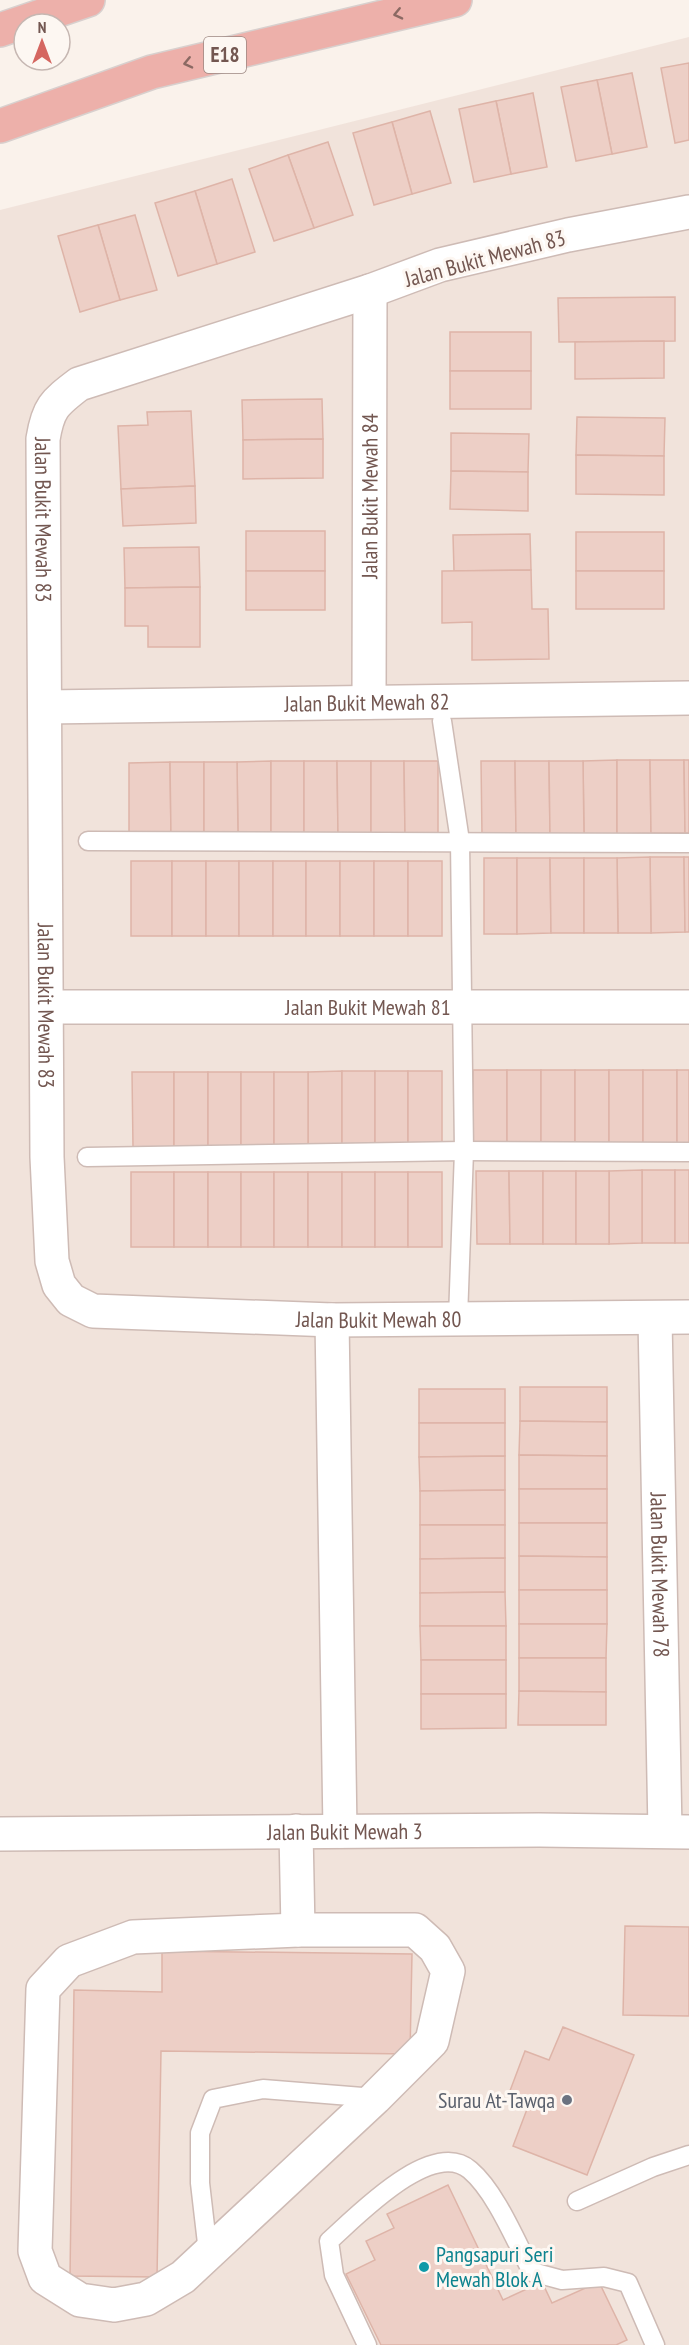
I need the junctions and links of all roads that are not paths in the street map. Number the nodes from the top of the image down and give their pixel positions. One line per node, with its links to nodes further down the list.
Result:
1 (455, 0): 5 (highway, E18, one-way to 5)
2 (78, 3): 3 (highway); 4 (highway)
3 (0, 13)
4 (0, 30)
5 (0, 126)
6 (689, 213): 7 (street, Jalan Bukit Mewah 83)
7 (370, 291): 9 (street, Jalan Bukit Mewah 84); 10 (street, Jalan Bukit Mewah 83)
8 (689, 698): 9 (street, Jalan Bukit Mewah 82)
9 (369, 702): 10 (street, Jalan Bukit Mewah 82)
10 (46, 707): 16 (street, Jalan Bukit Mewah 83)
11 (442, 721): 13 (lane)
12 (88, 841): 13 (lane)
13 (460, 841): 14 (lane); 15 (lane)
14 (689, 843)
15 (464, 1006): 16 (street, Jalan Bukit Mewah 81); 17 (street, Jalan Bukit Mewah 81); 18 (lane)
16 (47, 1007): 21 (street, Jalan Bukit Mewah 83)
17 (689, 1007)
18 (464, 1151): 19 (lane); 20 (lane); 23 (lane)
19 (689, 1152)
20 (87, 1157)
21 (71, 1300): 25 (street, Jalan Bukit Mewah 80)
22 (689, 1317): 24 (street, Jalan Bukit Mewah 80)
23 (458, 1318): 24 (street, Jalan Bukit Mewah 80); 25 (street, Jalan Bukit Mewah 80)
24 (655, 1319): 28 (street, Jalan Bukit Mewah 78)
25 (332, 1320): 26 (street)
26 (340, 1831): 27 (street, Jalan Bukit Mewah 3); 28 (street, Jalan Bukit Mewah 3)
27 (296, 1832): 29 (street, Jalan Bukit Mewah 3); 30 (street)
28 (677, 1832)
29 (0, 1834)
30 (298, 1930): 31 (street); 34 (street)
31 (375, 2098): 34 (street); 34 (lane)
32 (689, 2155): 33 (lane)
33 (577, 2200)
34 (208, 2252)
35 (367, 2345): 36 (lane)
36 (655, 2345)

